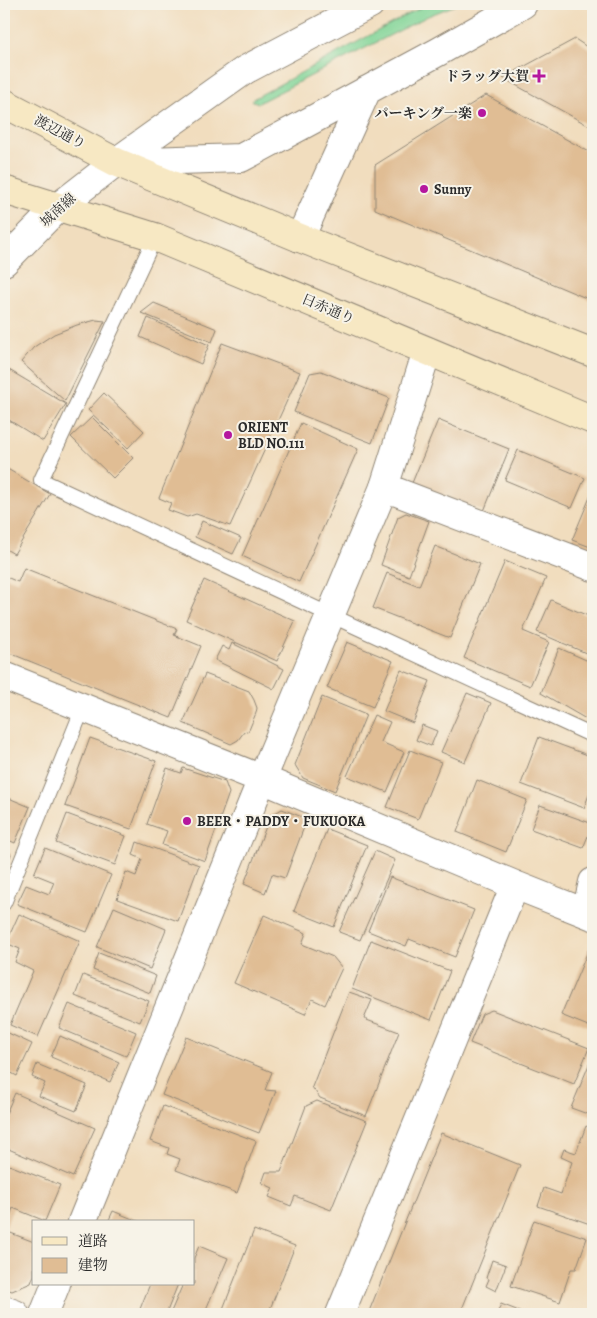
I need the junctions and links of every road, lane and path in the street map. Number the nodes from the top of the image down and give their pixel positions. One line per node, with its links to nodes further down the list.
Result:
1 (370, 4): 5 (street, 城南線)
2 (523, 4): 3 (street)
3 (367, 90): 5 (street); 9 (street)
4 (4, 103): 5 (main road, 渡辺通り)
5 (116, 162): 7 (street, 城南線); 9 (main road)
6 (4, 190): 7 (main road)
7 (58, 207): 8 (main road, 日赤通り); 10 (street, 城南線)
8 (155, 237): 11 (main road, 日赤通り); 16 (lane)
9 (300, 238): 12 (main road)
10 (4, 262)
11 (427, 351): 13 (main road, 日赤通り); 14 (street)
12 (593, 353)
13 (593, 420)
14 (384, 487): 15 (street); 16 (street)
15 (593, 567)
16 (330, 615): 19 (lane); 20 (street)
17 (4, 676): 18 (street)
18 (83, 708): 20 (street); 23 (lane)
19 (593, 736)
20 (262, 779): 22 (street); 25 (street)
21 (593, 882): 24 (street)
22 (516, 885): 24 (street); 30 (street)
23 (4, 903)
24 (590, 914)
25 (83, 1220)
26 (55, 1286): 29 (street)
27 (4, 1310): 28 (street)
28 (15, 1314)
29 (44, 1314)
30 (340, 1314)

